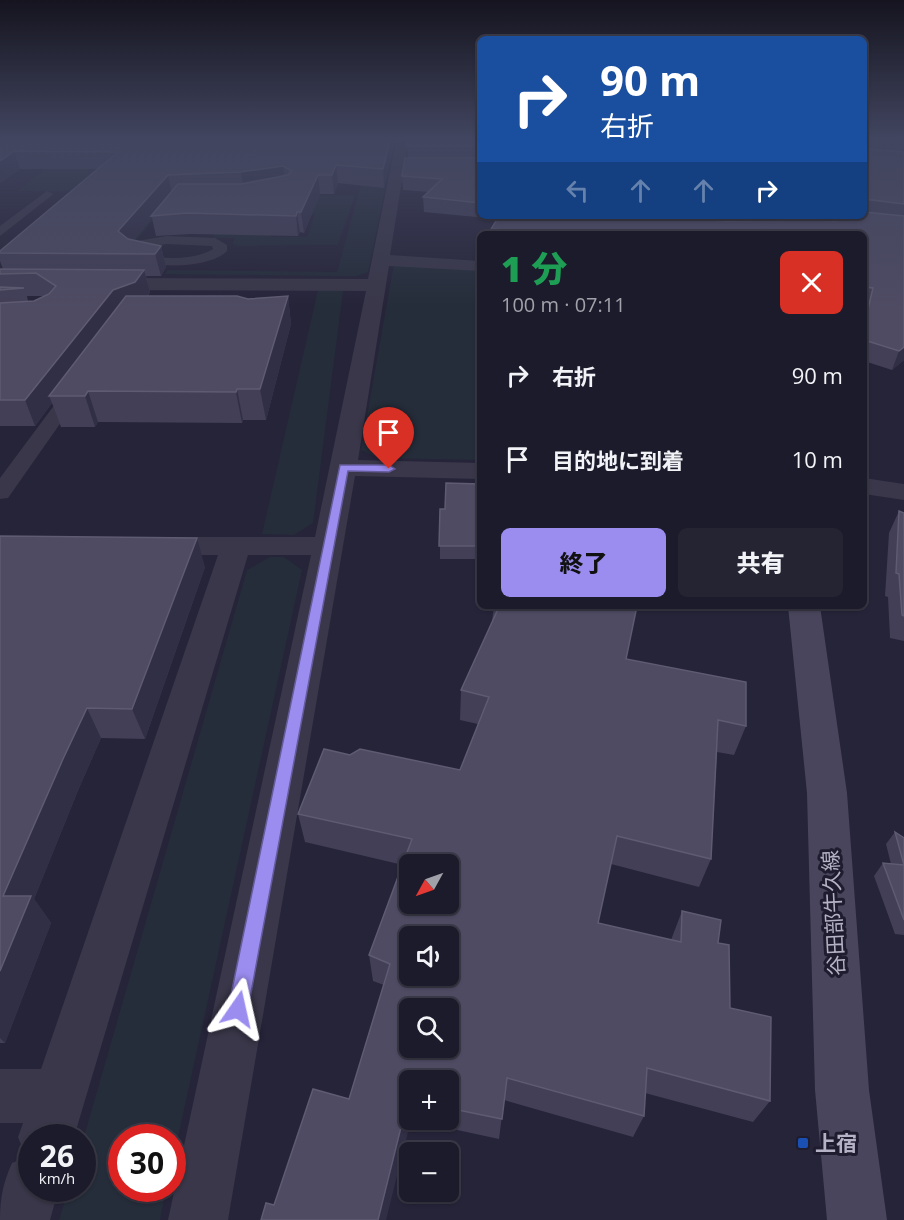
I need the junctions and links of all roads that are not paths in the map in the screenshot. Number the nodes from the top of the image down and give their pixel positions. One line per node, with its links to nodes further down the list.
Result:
1 (47, 194): 6 (lane)
2 (397, 194): 10 (street)
3 (847, 219): 4 (street)
4 (904, 225)
5 (150, 231): 7 (lane)
6 (0, 232)
7 (137, 248): 8 (lane); 8 (lane)
8 (150, 260): 12 (lane)
9 (477, 266): 10 (street)
10 (379, 272): 13 (street); 16 (street)
11 (84, 284): 12 (street)
12 (131, 284): 13 (street)
13 (277, 284): 14 (lane)
14 (267, 303)
15 (87, 373): 20 (lane)
16 (344, 468): 17 (street); 23 (street)
17 (477, 471)
18 (867, 486): 19 (street)
19 (904, 492)
20 (0, 493)
21 (130, 546): 22 (street)
22 (236, 546): 23 (street); 26 (street)
23 (327, 546): 29 (street)
24 (804, 609): 30 (main road, 谷田部牛久線)
25 (0, 1096): 26 (street)
26 (52, 1117)
27 (26, 1202): 28 (street)
28 (20, 1220)
29 (198, 1220)
30 (857, 1220)

